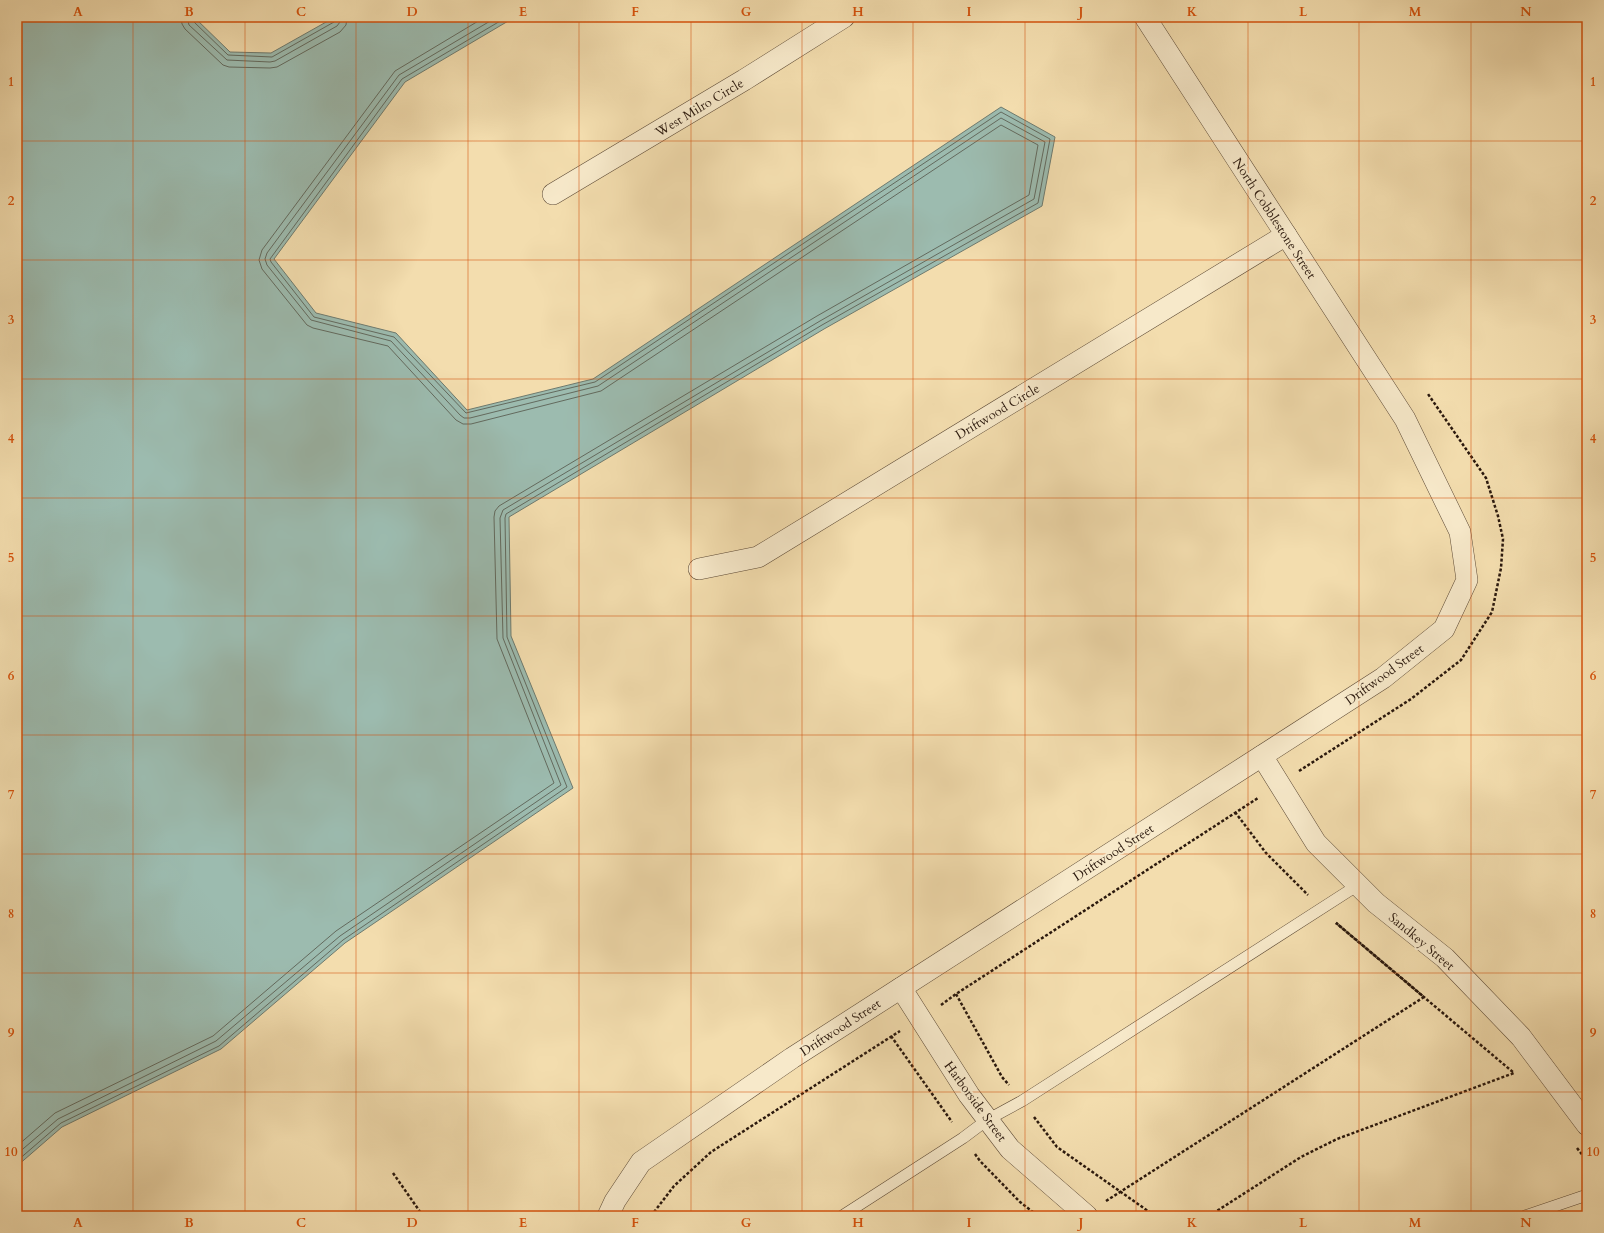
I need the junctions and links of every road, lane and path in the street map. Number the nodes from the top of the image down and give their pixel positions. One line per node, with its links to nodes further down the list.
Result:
1 (844, 17): 3 (street, West Milro Circle)
2 (1145, 17): 4 (street, North Cobblestone Street)
3 (553, 194)
4 (1286, 235): 5 (street, North Cobblestone Street); 6 (street, Driftwood Circle)
5 (1405, 418): 7 (street, Driftwood Street)
6 (699, 569)
7 (1262, 756): 9 (street, Sandkey Street); 12 (street, Driftwood Street)
8 (1236, 812): 10 (path)
9 (1358, 885): 10 (lane); 17 (street, Sandkey Street)
10 (1321, 908): 15 (lane)
11 (1334, 921): 14 (path)
12 (901, 988): 16 (street, Harborside Street); 23 (street, Driftwood Street)
13 (956, 994): 15 (path)
14 (1424, 997): 19 (path); 26 (path)
15 (1022, 1101): 16 (lane); 19 (path)
16 (987, 1120): 21 (street, Harborside Street); 24 (lane)
17 (1587, 1125)
18 (393, 1174): 22 (path)
19 (1120, 1192): 21 (path); 25 (path)
20 (1587, 1195): 27 (lane)
21 (1086, 1215)
22 (422, 1216)
23 (608, 1216)
24 (842, 1216)
25 (1155, 1216)
26 (1209, 1216)
27 (1525, 1216)

